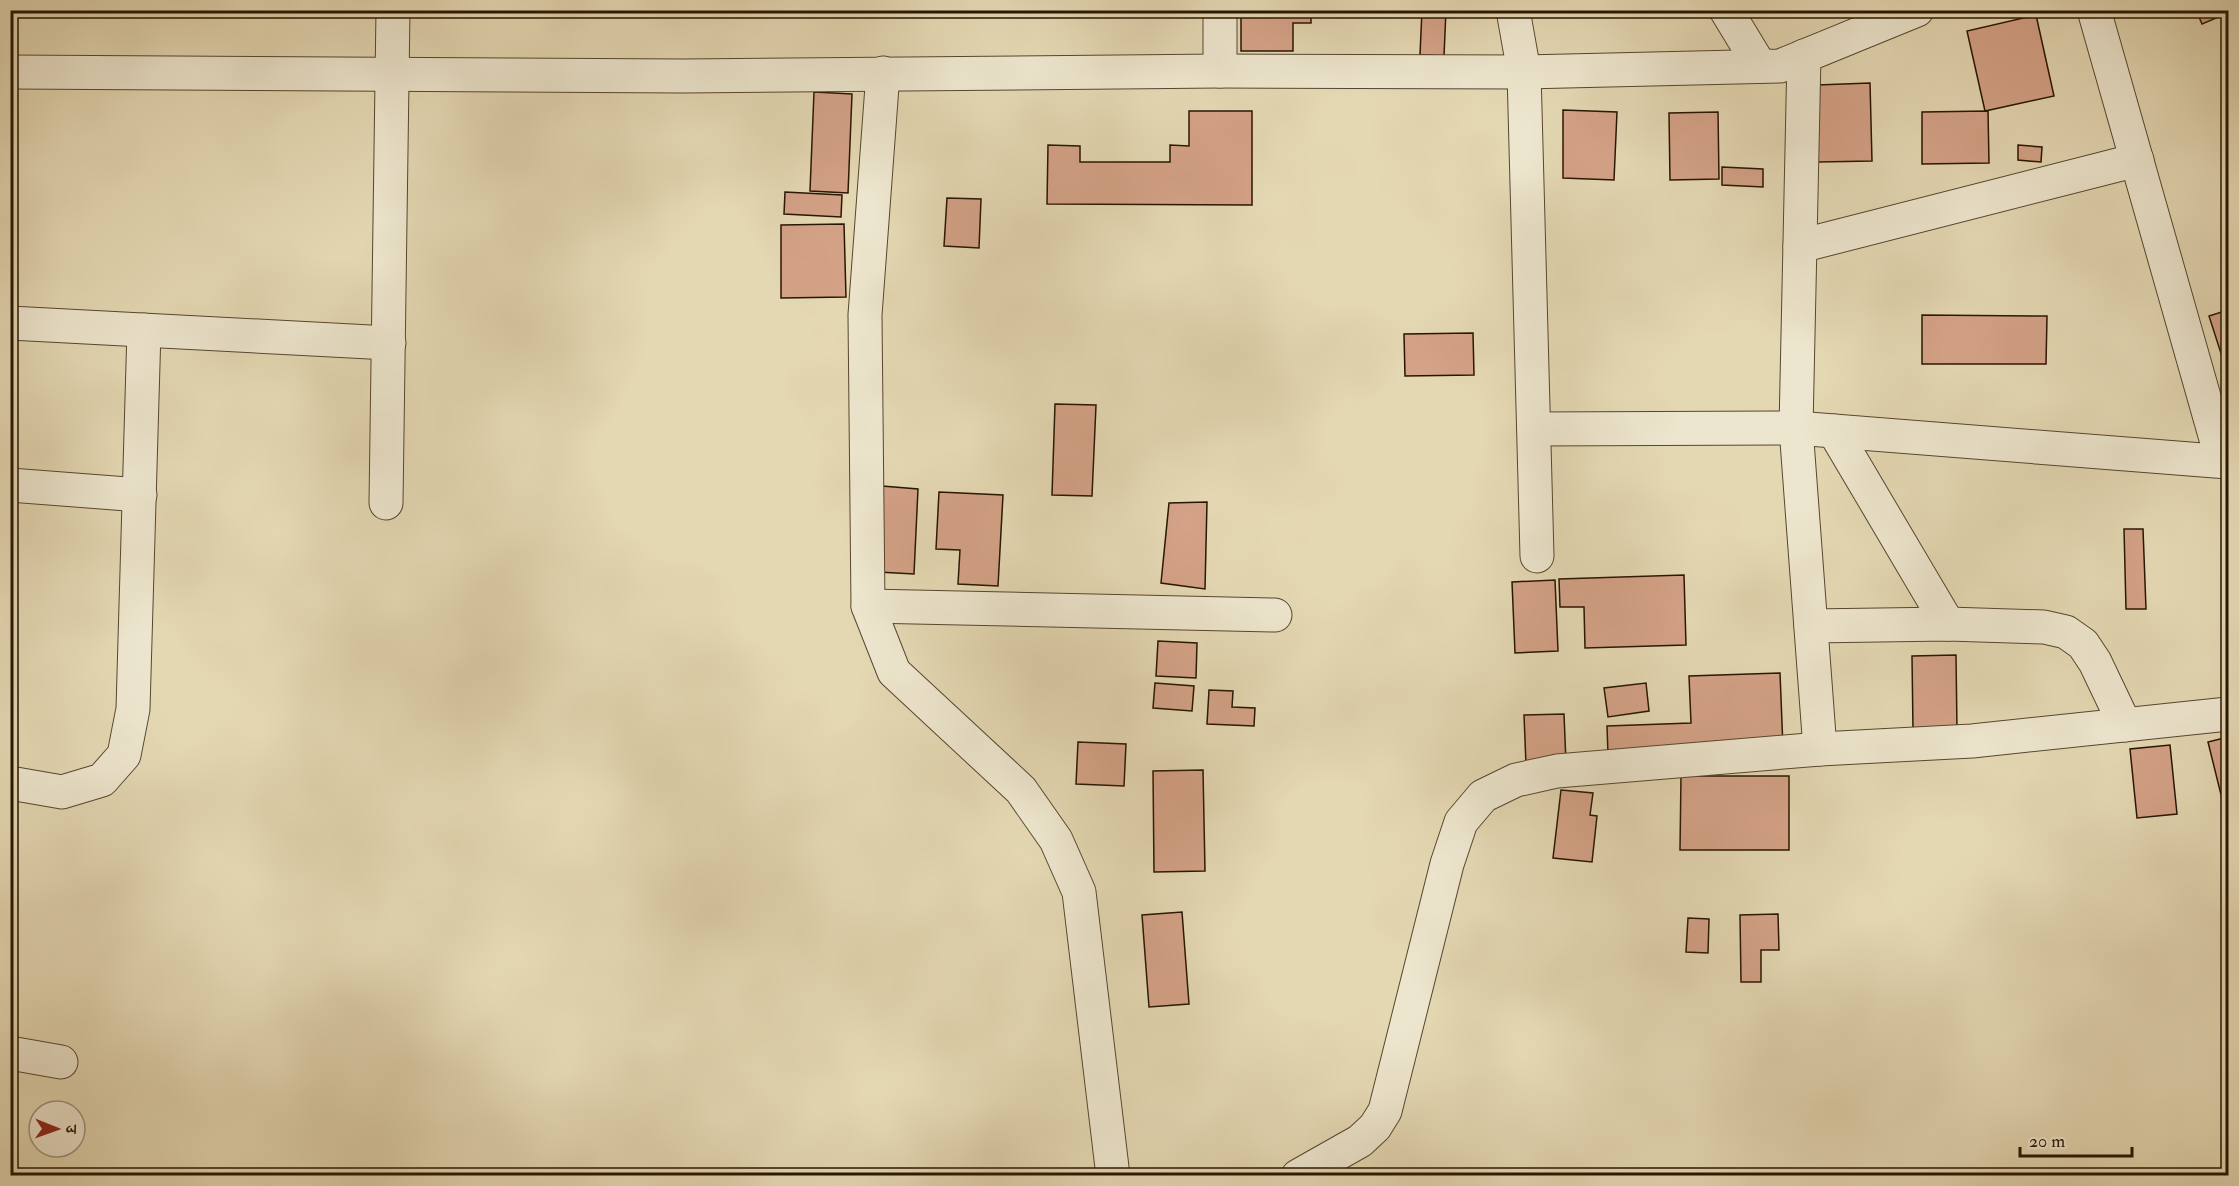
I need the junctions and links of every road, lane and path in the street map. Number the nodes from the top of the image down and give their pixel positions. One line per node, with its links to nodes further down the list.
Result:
1 (393, 10): 12 (street)
2 (1220, 10): 9 (street)
3 (1513, 10): 11 (street)
4 (1726, 10): 8 (street)
5 (1917, 10): 7 (street)
6 (2094, 10): 14 (street)
7 (1804, 56): 8 (street); 15 (street)
8 (1760, 66): 11 (street)
9 (1221, 71): 11 (street); 13 (street)
10 (10, 72): 12 (street)
11 (1524, 72): 20 (street)
12 (391, 74): 13 (street); 18 (street)
13 (883, 74): 27 (street)
14 (2137, 160): 15 (street); 22 (street)
15 (1800, 246): 19 (street)
16 (10, 323): 17 (street)
17 (144, 330): 18 (street); 24 (street)
18 (388, 343): 25 (street)
19 (1796, 428): 20 (street); 21 (street); 30 (street)
20 (1534, 429): 26 (street)
21 (1834, 431): 22 (street); 29 (street)
22 (2225, 461)
23 (10, 485): 24 (street)
24 (140, 495): 34 (street)
25 (386, 503)
26 (1537, 556)
27 (868, 606): 28 (street); 37 (street)
28 (1275, 615)
29 (1948, 624): 30 (street); 32 (street)
30 (1810, 626): 33 (street)
31 (2229, 714): 32 (street)
32 (2126, 725): 33 (street)
33 (1820, 749): 38 (street)
34 (10, 783)
35 (10, 1053): 36 (street)
36 (61, 1062)
37 (1113, 1176)
38 (1298, 1176)

